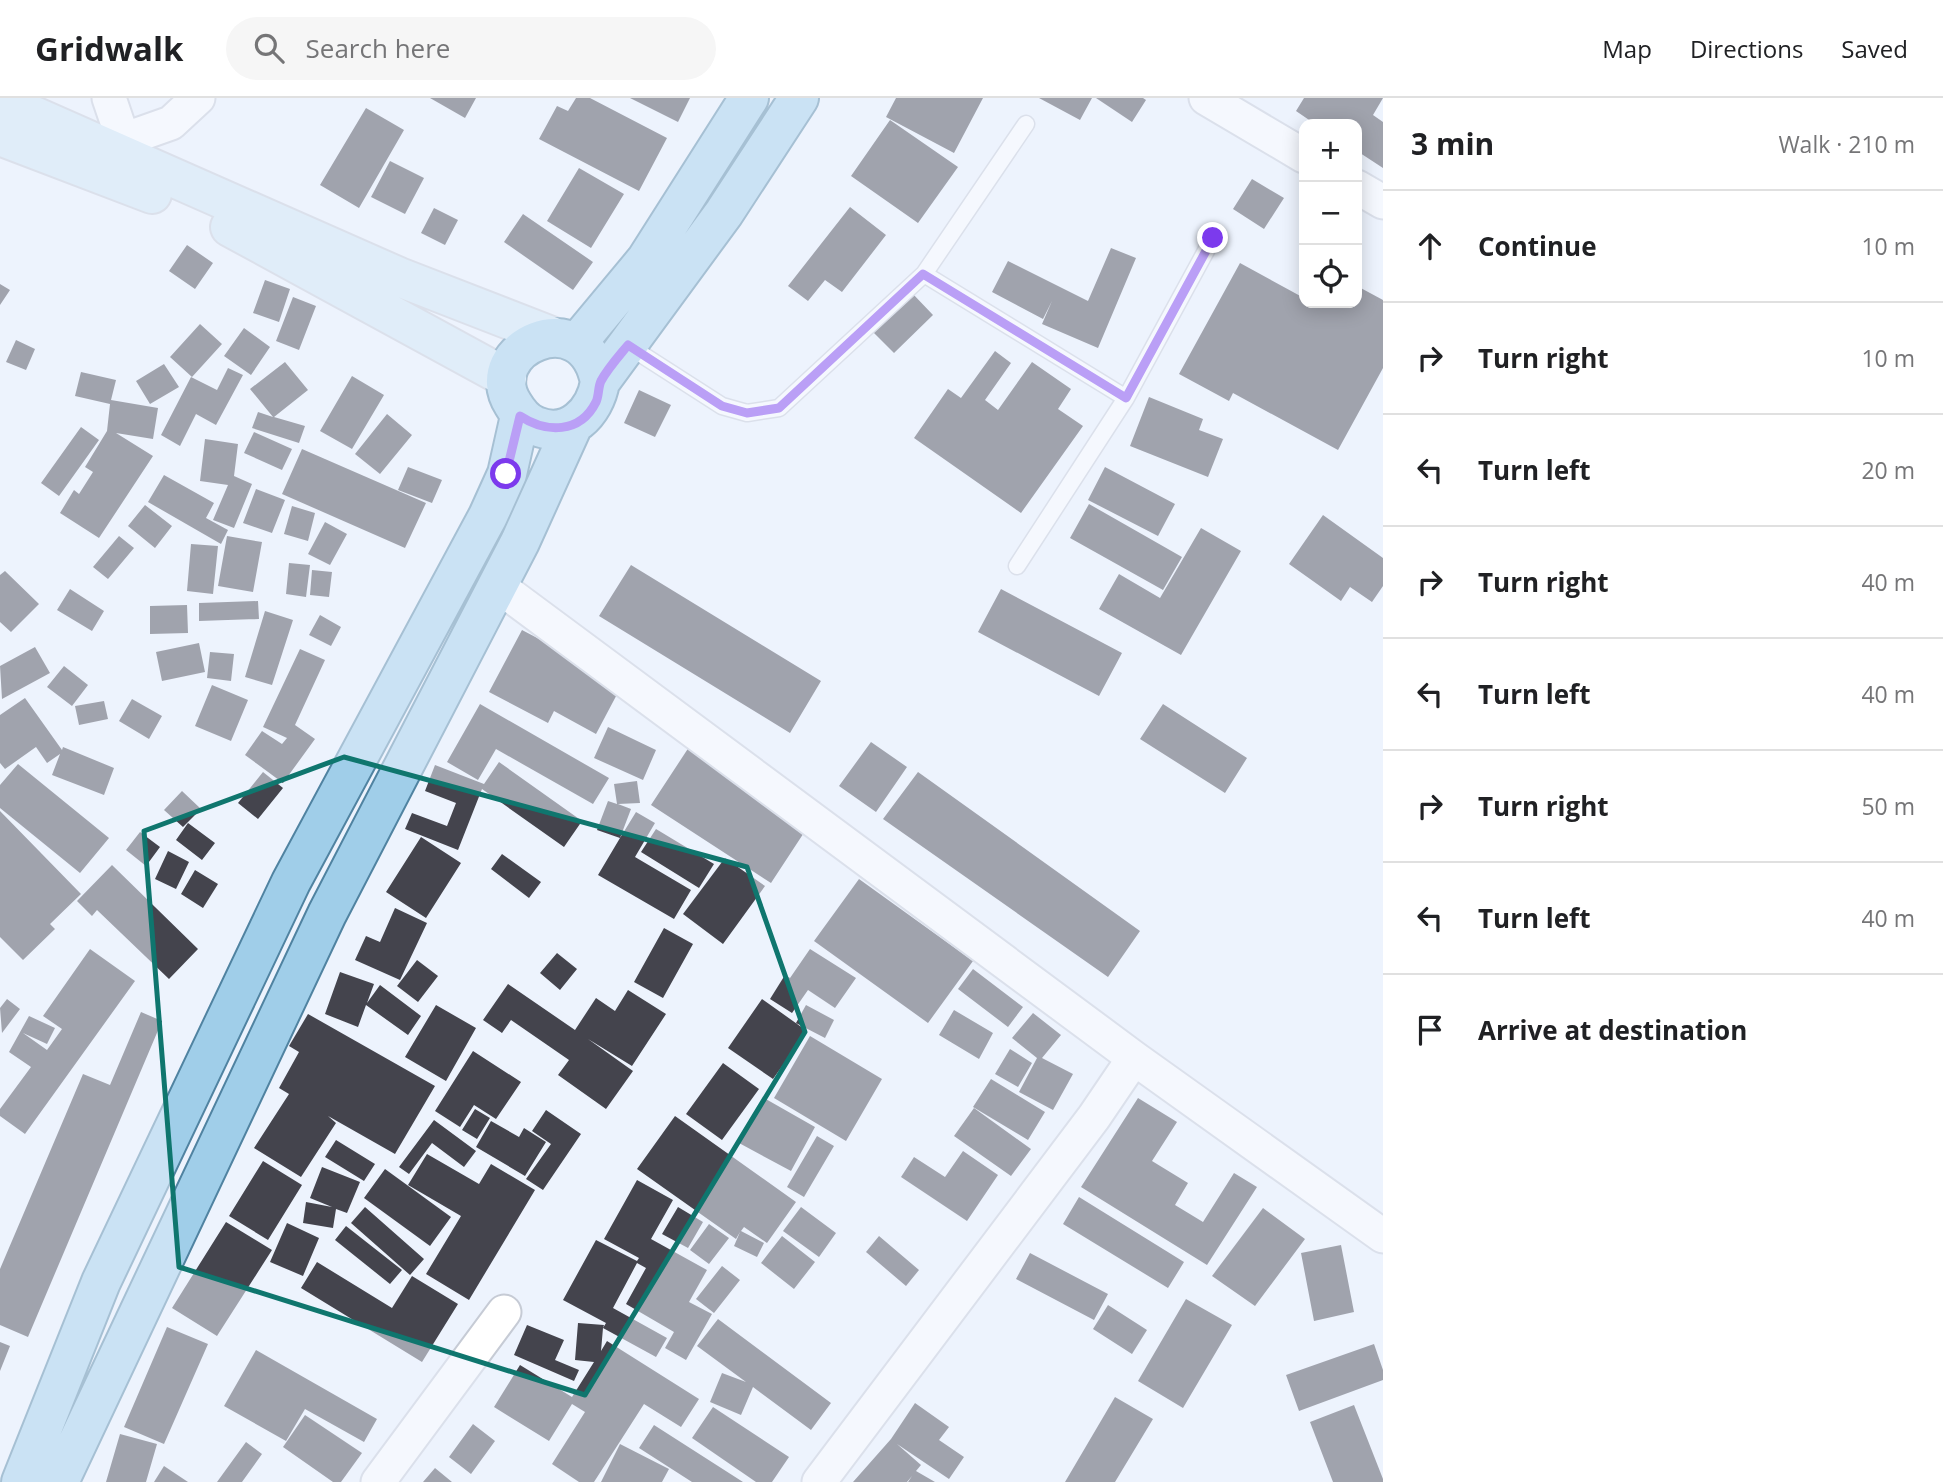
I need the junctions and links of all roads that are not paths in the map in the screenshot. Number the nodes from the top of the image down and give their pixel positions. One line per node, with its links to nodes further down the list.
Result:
1 (109, 98): 9 (street)
2 (198, 98): 9 (street)
3 (750, 98): 15 (main road)
4 (799, 98): 16 (main road)
5 (1206, 98): 10 (street)
6 (0, 101): 9 (main road)
7 (1026, 124): 14 (lane)
8 (0, 136): 17 (main road)
9 (126, 149): 15 (main road)
10 (1299, 153)
11 (1362, 190): 12 (street)
12 (1383, 202)
13 (1213, 238): 19 (lane)
14 (923, 274): 16 (lane); 19 (lane)
15 (564, 339): 17 (main road); 18 (main road)
16 (628, 345): 18 (main road)
17 (507, 377): 20 (main road)
18 (600, 382): 21 (main road)
19 (1126, 398): 22 (lane)
20 (520, 416): 21 (main road); 27 (main road)
21 (573, 425): 23 (main road)
22 (1017, 566)
23 (498, 586): 24 (street); 28 (main road)
24 (1134, 1058): 25 (street); 30 (street)
25 (1383, 1236)
26 (504, 1312): 29 (street)
27 (21, 1482)
28 (59, 1482)
29 (378, 1482)
30 (819, 1482)

